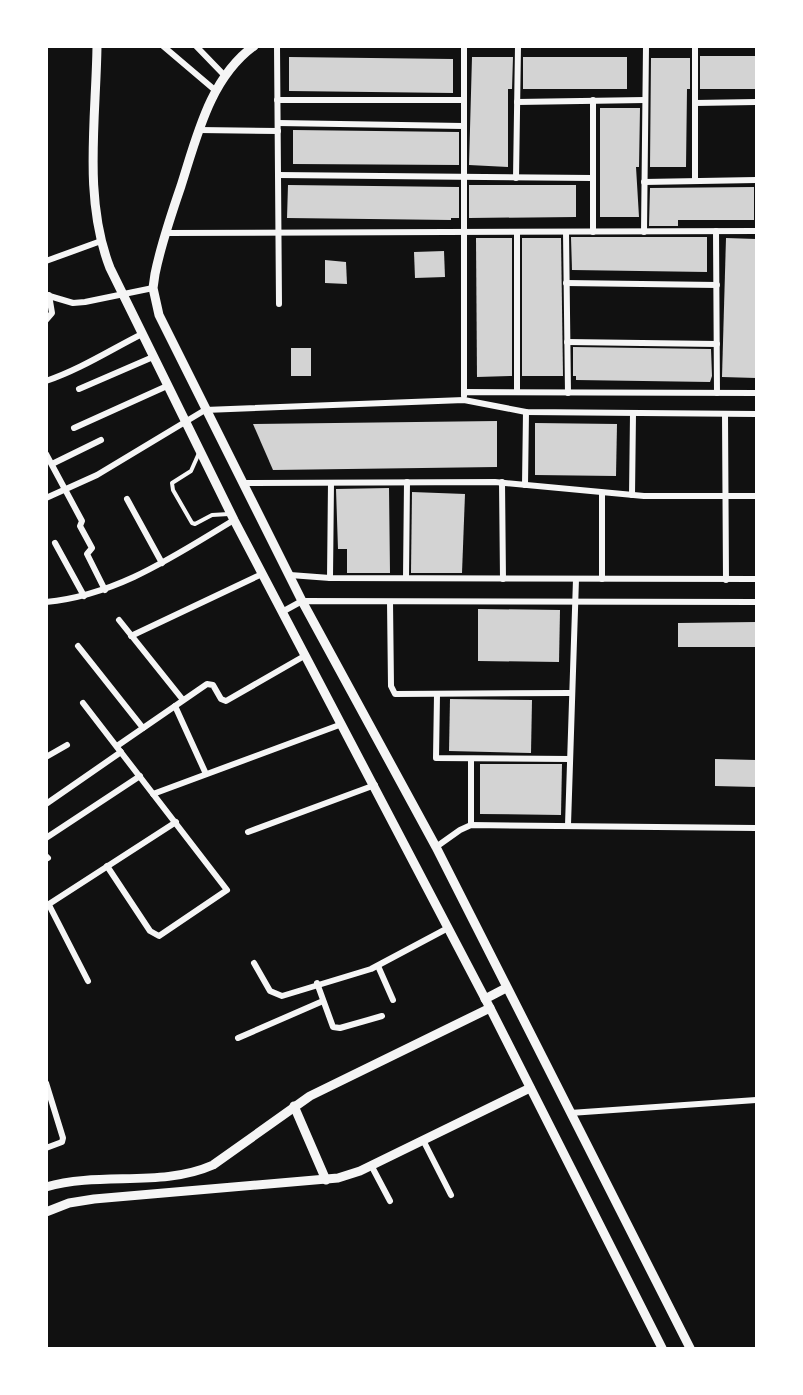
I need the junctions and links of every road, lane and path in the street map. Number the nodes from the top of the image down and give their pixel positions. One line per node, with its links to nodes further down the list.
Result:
1 (97, 46): 38 (street)
2 (163, 46): 11 (street)
3 (196, 46): 10 (street)
4 (254, 46): 10 (street)
5 (277, 46): 12 (street)
6 (464, 46): 13 (street)
7 (518, 46): 16 (street)
8 (646, 46): 15 (street)
9 (695, 46): 18 (street)
10 (225, 76): 11 (street)
11 (216, 91): 21 (street)
12 (277, 100): 13 (street); 20 (street)
13 (464, 100): 19 (street)
14 (593, 100): 15 (street); 16 (street); 25 (street)
15 (645, 100): 28 (street)
16 (518, 102): 24 (street)
17 (756, 102): 18 (street)
18 (695, 103): 26 (street)
19 (463, 126): 20 (street); 23 (street)
20 (278, 127): 21 (street); 22 (street)
21 (199, 130): 31 (street)
22 (278, 175): 23 (street); 32 (street)
23 (463, 177): 24 (street); 33 (street)
24 (516, 178): 25 (street)
25 (592, 178): 36 (street)
26 (695, 180): 27 (street); 28 (street)
27 (756, 180)
28 (644, 182): 37 (street)
29 (716, 231): 30 (street); 37 (street); 41 (street)
30 (756, 231)
31 (166, 232): 32 (street); 42 (street)
32 (278, 232): 33 (street); 45 (street)
33 (464, 232): 34 (street); 54 (street)
34 (517, 232): 35 (street); 55 (street)
35 (566, 232): 36 (street); 40 (street)
36 (593, 232): 37 (street)
37 (644, 232)
38 (101, 241): 39 (street); 44 (street)
39 (46, 261)
40 (566, 283): 41 (street); 48 (street)
41 (717, 285): 49 (street)
42 (153, 288): 44 (street); 60 (street)
43 (48, 295): 44 (street); 46 (street)
44 (123, 295): 47 (street)
45 (279, 304)
46 (46, 320)
47 (142, 334): 50 (street); 51 (street)
48 (567, 342): 49 (street); 56 (street)
49 (717, 344): 57 (street)
50 (153, 357): 52 (street); 53 (street)
51 (46, 381)
52 (167, 386): 65 (street); 66 (street)
53 (79, 389)
54 (464, 392): 55 (street); 59 (street)
55 (517, 392): 56 (street)
56 (568, 393): 57 (street)
57 (717, 393): 58 (street)
58 (756, 393)
59 (464, 400): 60 (street); 61 (street)
60 (205, 410): 65 (street); 73 (street)
61 (526, 412): 62 (street); 75 (street)
62 (633, 414): 63 (street); 78 (street)
63 (725, 414): 64 (street); 79 (street)
64 (756, 414)
65 (185, 420): 68 (street); 76 (street)
66 (74, 428)
67 (101, 440): 70 (street)
68 (200, 449): 83 (street); 83 (lane)
69 (46, 454): 70 (street)
70 (52, 464): 76 (street)
71 (407, 482): 72 (street); 74 (street); 89 (street)
72 (502, 482): 75 (street); 90 (street)
73 (243, 483): 74 (street); 87 (street)
74 (331, 483): 88 (street)
75 (525, 485): 77 (street)
76 (65, 491): 81 (street); 95 (street)
77 (602, 493): 78 (street); 92 (street)
78 (632, 495): 79 (street)
79 (725, 496): 80 (street); 94 (street)
80 (756, 496)
81 (46, 498)
82 (127, 499): 85 (street)
83 (232, 517): 85 (street); 86 (street)
84 (56, 543): 96 (street)
85 (162, 563): 95 (street)
86 (262, 574): 102 (street); 104 (street)
87 (290, 575): 88 (street); 97 (street)
88 (330, 578): 89 (street)
89 (406, 578): 90 (street)
90 (503, 579): 91 (street)
91 (576, 579): 92 (street); 98 (street)
92 (602, 579): 94 (street)
93 (756, 579): 94 (street)
94 (726, 580)
95 (105, 590): 96 (street)
96 (84, 596): 99 (street)
97 (302, 601): 100 (street); 102 (street); 130 (street)
98 (575, 601): 100 (street); 101 (street); 107 (street)
99 (46, 602)
100 (390, 602): 108 (street)
101 (756, 602)
102 (282, 612): 106 (street)
103 (119, 620): 104 (street)
104 (131, 636): 109 (street)
105 (78, 646): 113 (street)
106 (306, 655): 109 (street); 112 (street)
107 (572, 693): 108 (street); 118 (street)
108 (437, 695): 117 (street)
109 (183, 700): 111 (street)
110 (83, 703): 115 (street)
111 (175, 706): 113 (street); 119 (street)
112 (342, 724): 119 (street); 121 (street)
113 (143, 728): 115 (street)
114 (67, 745): 116 (street)
115 (119, 749): 120 (street); 123 (street)
116 (48, 753)
117 (471, 759): 118 (street); 125 (street)
118 (570, 759): 126 (street)
119 (206, 774): 122 (street)
120 (140, 776): 122 (street); 129 (street)
121 (375, 786): 128 (street); 133 (street)
122 (153, 794): 124 (street)
123 (46, 804)
124 (176, 822): 131 (street); 131 (street)
125 (471, 825): 126 (street); 130 (street)
126 (568, 825): 127 (street)
127 (756, 828)
128 (248, 832)
129 (46, 838)
130 (436, 847): 138 (street)
131 (107, 866): 132 (street)
132 (48, 906): 136 (street)
133 (448, 928): 135 (street); 141 (street)
134 (254, 963): 137 (street)
135 (378, 966): 137 (street); 139 (street)
136 (88, 981)
137 (317, 983): 140 (street)
138 (506, 988): 141 (street); 149 (street)
139 (393, 1000)
140 (323, 1002): 142 (street); 143 (street)
141 (488, 1004): 145 (street); 148 (street)
142 (382, 1016)
143 (238, 1038)
144 (46, 1083): 146 (street)
145 (530, 1088): 150 (street); 160 (street)
146 (49, 1100): 151 (street)
147 (756, 1100): 149 (street)
148 (294, 1106): 153 (street); 154 (street)
149 (570, 1113): 161 (street)
150 (423, 1140): 152 (street); 157 (street)
151 (46, 1148)
152 (371, 1165): 154 (street); 158 (street)
153 (180, 1176): 155 (street); 156 (street)
154 (326, 1180): 156 (street)
155 (46, 1187)
156 (182, 1190): 159 (street)
157 (451, 1196)
158 (390, 1201)
159 (46, 1212)
160 (662, 1348)
161 (690, 1348)

